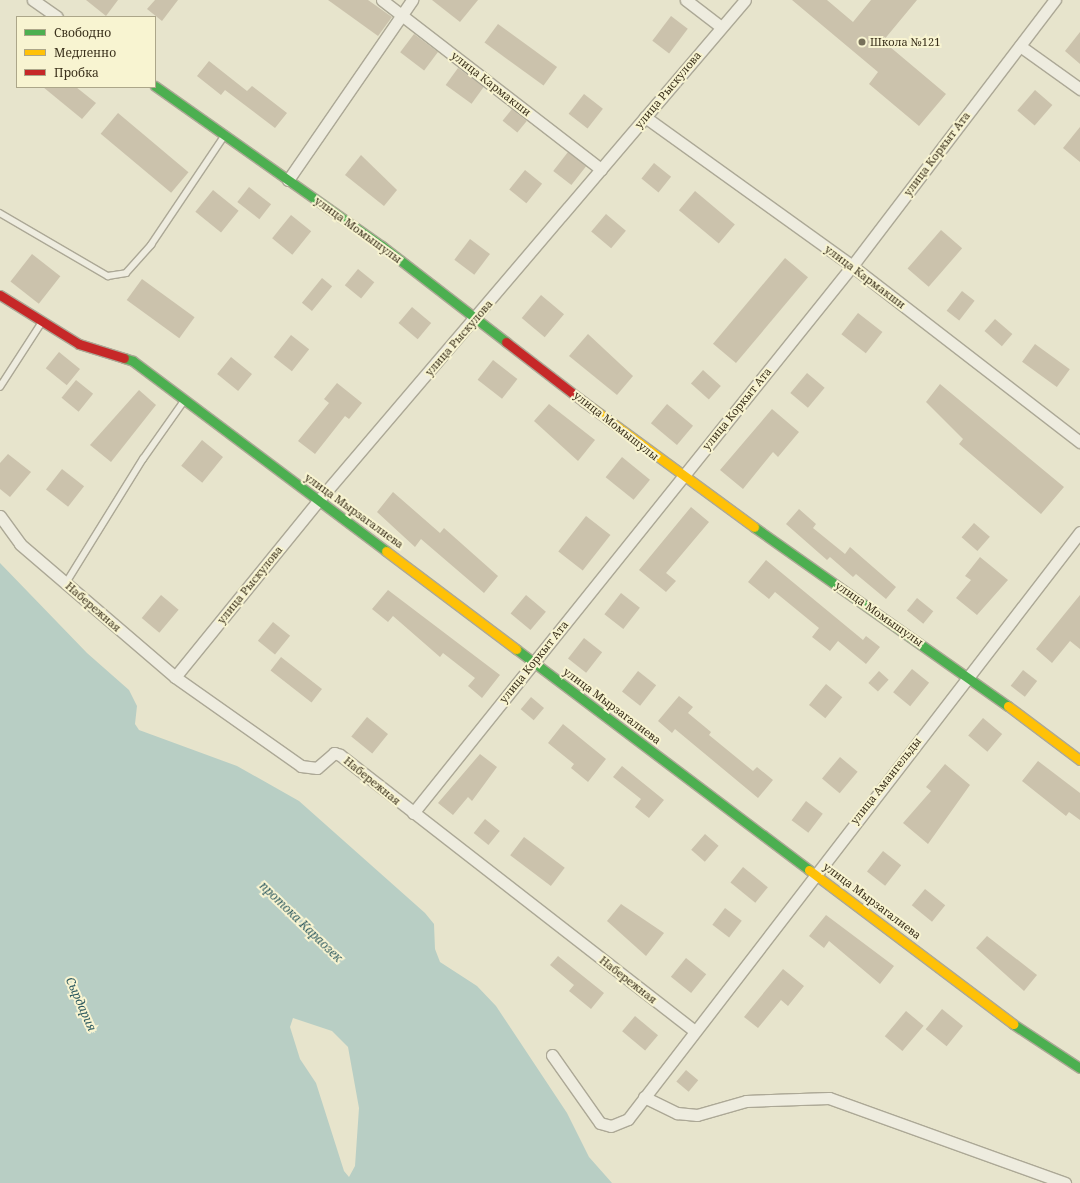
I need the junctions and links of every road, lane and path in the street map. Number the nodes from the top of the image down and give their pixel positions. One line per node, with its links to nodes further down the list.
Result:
1 (33, 0): 8 (street)
2 (382, 0): 7 (street, улица Кармакши)
3 (412, 0): 7 (street)
4 (686, 0): 9 (street)
5 (745, 0): 9 (street, улица Рыскулова)
6 (1055, 0): 10 (street, улица Коркыт Ата)
7 (402, 15): 15 (street, улица Кармакши); 16 (street)
8 (56, 16)
9 (721, 27): 13 (street, улица Рыскулова)
10 (1020, 46): 12 (street); 18 (street, улица Коркыт Ата)
11 (156, 87): 14 (street, улица Момышулы)
12 (1080, 89)
13 (645, 116): 15 (street, улица Рыскулова); 18 (street, улица Кармакши)
14 (225, 135): 16 (street, улица Момышулы); 17 (lane)
15 (601, 169): 20 (street, улица Рыскулова)
16 (288, 180): 20 (street, улица Момышулы)
17 (0, 214)
18 (852, 266): 24 (street, улица Кармакши); 25 (street, улица Коркыт Ата)
19 (0, 295): 21 (street, улица Мырзагалиева)
20 (476, 318): 25 (street, улица Момышулы); 26 (street, улица Рыскулова)
21 (43, 320): 22 (lane); 23 (street, улица Мырзагалиева)
22 (0, 387)
23 (185, 400): 26 (street, улица Мырзагалиева); 29 (lane)
24 (1080, 442)
25 (682, 477): 30 (street, улица Коркыт Ата); 31 (street, улица Момышулы)
26 (318, 501): 30 (street, улица Мырзагалиева); 32 (street, улица Рыскулова)
27 (0, 516): 29 (street, Набережная)
28 (1080, 532): 31 (street, улица Амангельды)
29 (66, 583): 32 (street, Набережная)
30 (533, 663): 34 (street, улица Коркыт Ата); 35 (street, улица Мырзагалиева)
31 (968, 676): 33 (street, улица Момышулы); 35 (street, улица Амангельды)
32 (175, 677): 34 (street, Набережная)
33 (1080, 760)
34 (413, 813): 36 (street, Набережная)
35 (815, 873): 36 (street, улица Амангельды); 38 (street, улица Мырзагалиева)
36 (693, 1030): 39 (street, улица Амангельды)
37 (552, 1056): 39 (street, улица Амангельды)
38 (1080, 1068)
39 (644, 1097): 40 (street)
40 (1065, 1183)

